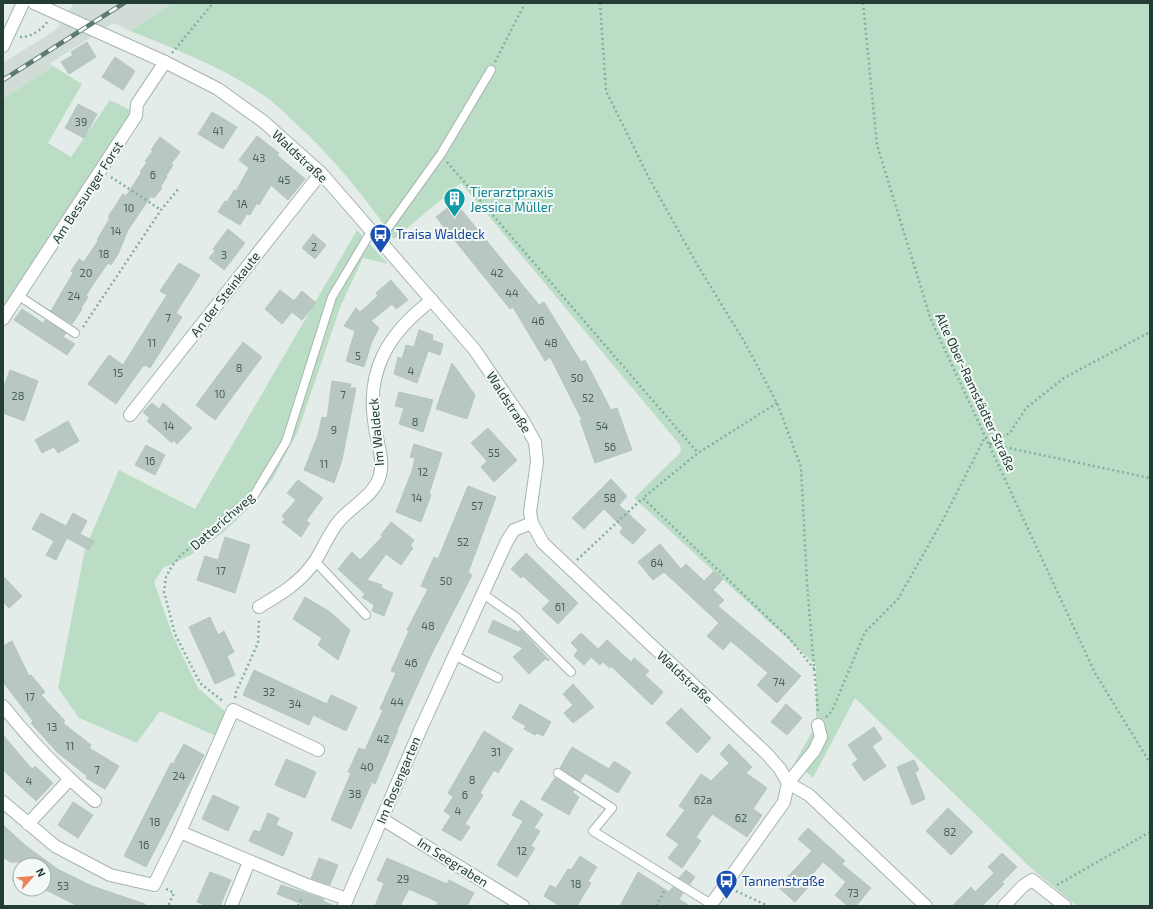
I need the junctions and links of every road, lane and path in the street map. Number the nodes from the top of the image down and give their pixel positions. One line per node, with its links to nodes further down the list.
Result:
1 (23, 3): 8 (street)
2 (34, 3): 7 (street, Waldstraße)
3 (213, 3): 10 (path)
4 (524, 3): 11 (path)
5 (600, 3): 23 (path)
6 (863, 3): 25 (path, Alte Ober-Ramstädter Straße)
7 (52, 10): 8 (path); 10 (street, Waldstraße)
8 (10, 34): 9 (street)
9 (3, 46)
10 (164, 62): 13 (street, Am Bessunger Forst); 14 (street, Waldstraße)
11 (491, 70): 12 (lane, Datterichweg)
12 (441, 154): 17 (lane, Datterichweg); 27 (path)
13 (100, 170): 16 (path); 18 (street, Am Bessunger Forst)
14 (321, 173): 17 (street, Waldstraße); 24 (street, An der Steinkaute)
15 (179, 188): 16 (path)
16 (161, 210): 22 (path)
17 (376, 234): 19 (street, Waldstraße); 30 (lane, Datterichweg)
18 (19, 296): 20 (street, Am Bessunger Forst); 22 (lane)
19 (432, 300): 31 (street, Waldstraße); 32 (street, Im Waldeck)
20 (3, 319)
21 (1150, 332): 26 (path)
22 (75, 333)
23 (777, 403): 27 (path); 38 (path)
24 (130, 414)
25 (985, 437): 26 (path, Alte Ober-Ramstädter Straße); 43 (path)
26 (989, 444): 28 (path); 45 (path, Alte Ober-Ramstädter Straße)
27 (698, 453): 29 (path)
28 (1150, 478)
29 (643, 498): 33 (path); 38 (path)
30 (222, 522): 42 (path, Datterichweg)
31 (532, 523): 33 (street, Waldstraße); 34 (street, Im Rosengarten)
32 (315, 561): 35 (street, Im Waldeck); 36 (lane)
33 (568, 568): 48 (street, Waldstraße)
34 (482, 594): 37 (street, Im Rosengarten); 39 (lane)
35 (259, 607): 42 (path)
36 (366, 615)
37 (454, 655): 40 (lane); 51 (street, Im Rosengarten)
38 (815, 670): 43 (path)
39 (571, 672)
40 (498, 678)
41 (3, 706): 47 (street)
42 (233, 710): 44 (street); 53 (street)
43 (818, 725): 48 (street)
44 (318, 750)
45 (1150, 763)
46 (558, 774): 61 (lane)
47 (69, 780): 49 (street); 52 (street)
48 (788, 783): 57 (street); 67 (street, Waldstraße)
49 (95, 801)
50 (3, 802): 52 (street)
51 (382, 819): 60 (street, Im Rosengarten); 64 (street, Im Seegraben)
52 (28, 824): 56 (street)
53 (180, 832): 55 (street); 56 (street)
54 (1150, 832): 59 (path)
55 (249, 862): 60 (street); 63 (street)
56 (154, 885): 62 (path)
57 (724, 885): 61 (street); 66 (path)
58 (665, 890): 65 (path)
59 (1047, 891): 68 (street); 69 (street)
60 (345, 903)
61 (711, 905)
62 (168, 906)
63 (231, 906)
64 (523, 906)
65 (656, 906)
66 (768, 906)
67 (926, 906)
68 (1004, 906)
69 (1064, 906)

